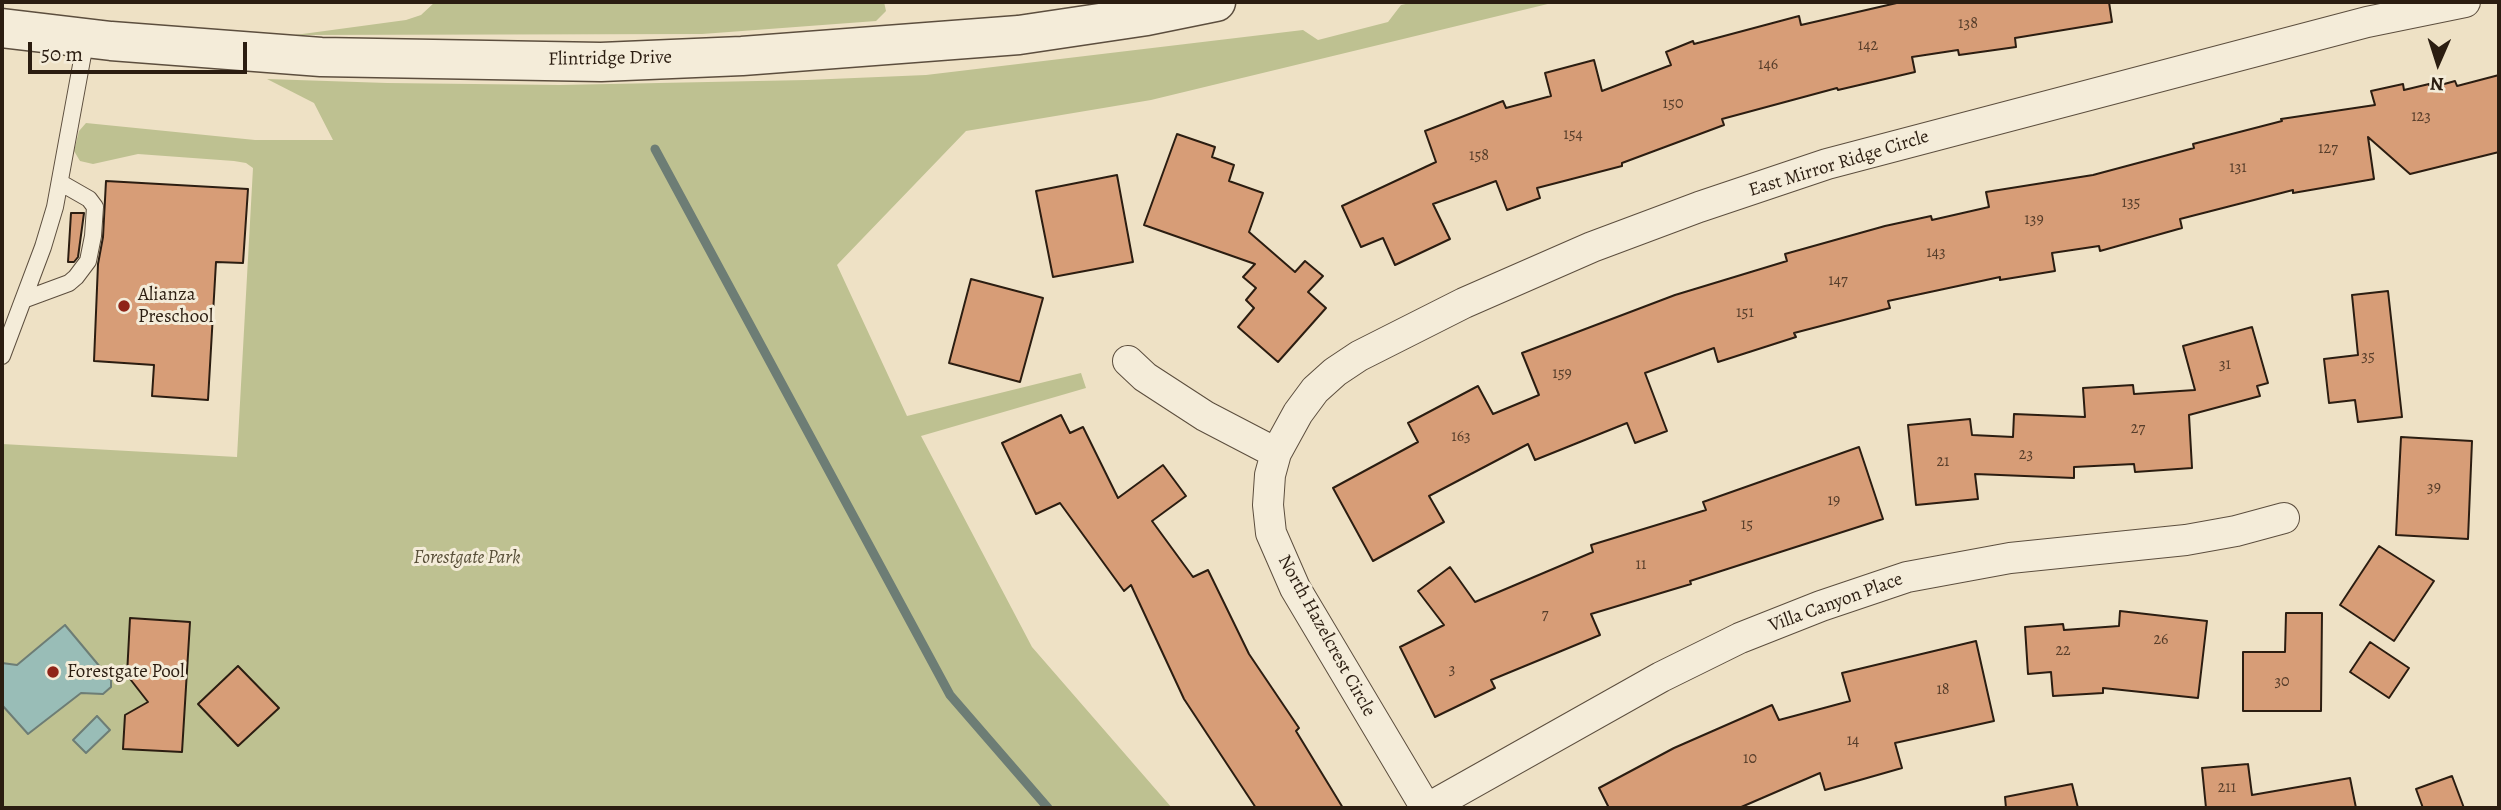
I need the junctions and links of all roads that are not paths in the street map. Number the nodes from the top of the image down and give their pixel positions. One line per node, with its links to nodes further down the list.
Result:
1 (1216, 2): 4 (street, Flintridge Drive)
2 (2465, 2): 9 (street, East Mirror Ridge Circle)
3 (2, 28): 4 (street, Flintridge Drive)
4 (86, 38): 5 (lane)
5 (61, 183): 6 (lane); 6 (lane)
6 (23, 300): 7 (lane)
7 (2, 356)
8 (1128, 361): 9 (street)
9 (1276, 453): 11 (street, North Hazelcrest Circle)
10 (2284, 518): 11 (street, Villa Canyon Place)
11 (1427, 808)

